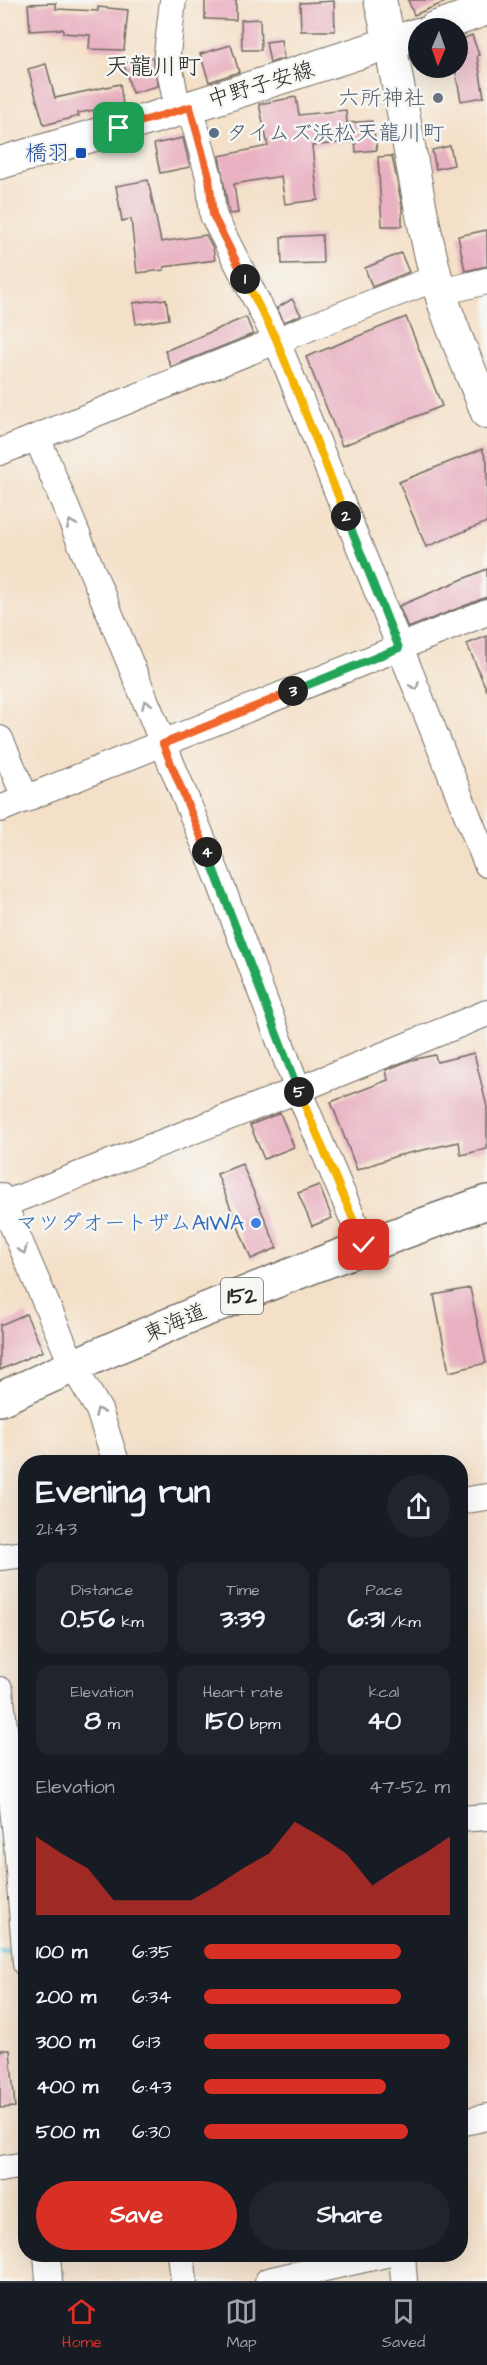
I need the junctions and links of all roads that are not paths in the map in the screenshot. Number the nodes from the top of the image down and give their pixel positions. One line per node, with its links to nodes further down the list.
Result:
1 (173, 0): 6 (street)
2 (380, 0): 5 (main road)
3 (487, 9): 4 (main road)
4 (462, 18)
5 (405, 39): 6 (main road, 中野子安線); 9 (main road)
6 (184, 109): 7 (main road, 中野子安線); 10 (street)
7 (0, 164)
8 (487, 281): 9 (street)
9 (439, 285): 10 (street); 11 (main road)
10 (276, 339): 12 (street); 15 (street)
11 (487, 413)
12 (37, 437): 13 (street); 17 (street, one-way to 12)
13 (0, 452)
14 (487, 612): 15 (street)
15 (399, 648): 17 (street); 20 (street, one-way to 20)
16 (0, 739): 18 (street)
17 (163, 744): 18 (street); 22 (street)
18 (26, 799): 19 (street)
19 (0, 809)
20 (487, 864)
21 (487, 1013): 22 (street)
22 (298, 1090): 23 (street); 25 (street)
23 (2, 1200): 26 (street, one-way to 26)
24 (487, 1202): 25 (highway, 東海道 / 152)
25 (364, 1245): 26 (highway, 東海道 / 152)
26 (73, 1366): 27 (highway, 東海道 / 152); 28 (street, one-way to 26)
27 (0, 1399)
28 (114, 1455)
29 (487, 1497): 30 (street)
30 (468, 1500)
31 (18, 1555): 32 (street)
32 (0, 1557)
33 (0, 1690): 36 (street)
34 (487, 1817): 35 (street)
35 (468, 1818)
36 (14, 1845): 37 (street)
37 (18, 1885)
38 (487, 2117): 39 (street)
39 (468, 2121)
40 (18, 2166): 41 (street)
41 (0, 2169)
42 (48, 2262): 46 (street)
43 (182, 2262): 47 (street)
44 (351, 2262): 48 (street)
45 (403, 2262): 49 (street)
46 (50, 2281)
47 (184, 2281)
48 (268, 2281)
49 (404, 2281)

